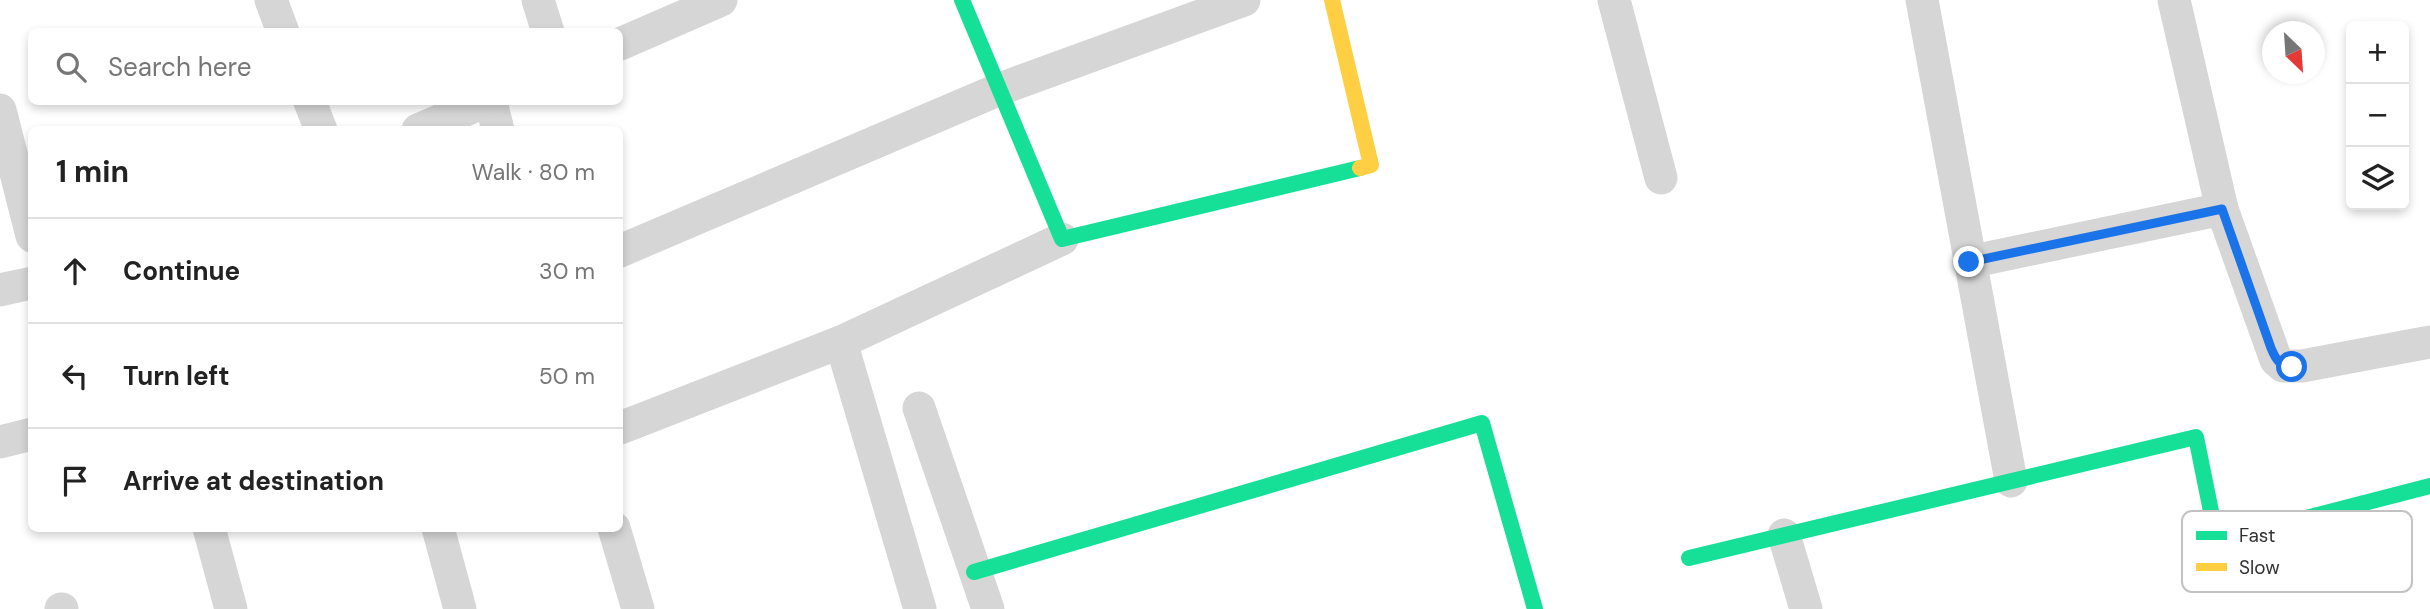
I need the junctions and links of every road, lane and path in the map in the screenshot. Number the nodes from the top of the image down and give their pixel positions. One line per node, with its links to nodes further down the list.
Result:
1 (271, 0): 10 (street)
2 (538, 0): 11 (street)
3 (721, 0): 12 (street)
4 (962, 0): 13 (street)
5 (1244, 0): 13 (street)
6 (1332, 0): 24 (street)
7 (1614, 0): 21 (street)
8 (1922, 0): 26 (street)
9 (2174, 0): 22 (street)
10 (282, 28)
11 (547, 28)
12 (623, 43)
13 (1000, 89): 24 (street); 25 (street)
14 (311, 105): 18 (street)
15 (477, 105): 19 (street)
16 (492, 105): 20 (street)
17 (0, 110): 23 (street)
18 (319, 126)
19 (427, 126)
20 (497, 126)
21 (1661, 178)
22 (2222, 209): 26 (street); 30 (street)
23 (28, 220)
24 (1062, 239): 29 (street)
25 (623, 250)
26 (1969, 262): 35 (street)
27 (28, 284): 28 (street)
28 (0, 290)
29 (841, 342): 32 (street); 48 (street)
30 (2430, 342)
31 (919, 408): 44 (street)
32 (623, 427)
33 (28, 434): 34 (street)
34 (0, 442)
35 (2011, 481): 37 (street); 42 (street)
36 (2430, 486): 38 (street)
37 (2211, 511)
38 (2333, 511)
39 (210, 532): 45 (street)
40 (439, 532): 46 (street)
41 (615, 532): 47 (street)
42 (1784, 535): 43 (street); 51 (street)
43 (1689, 558)
44 (974, 572): 49 (street); 50 (street)
45 (231, 609)
46 (460, 609)
47 (638, 609)
48 (920, 609)
49 (988, 609)
50 (1535, 609)
51 (1806, 609)

